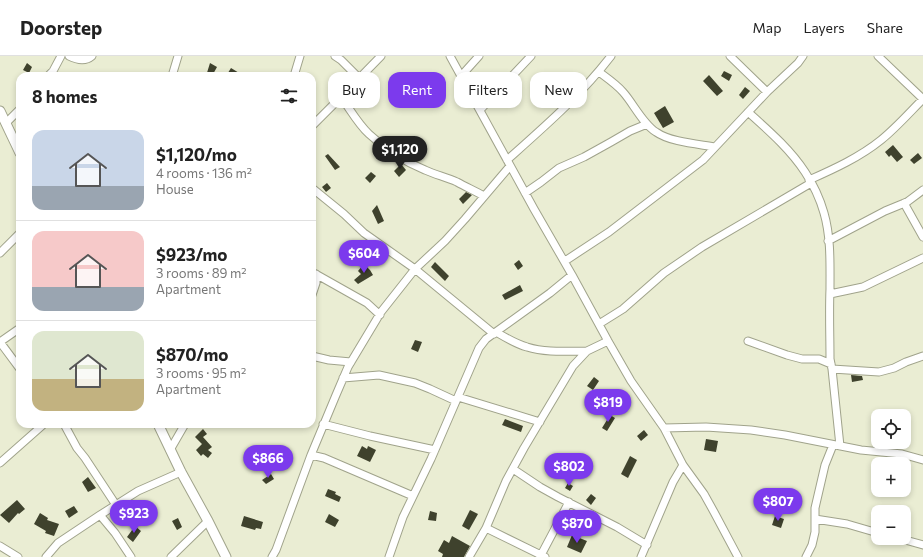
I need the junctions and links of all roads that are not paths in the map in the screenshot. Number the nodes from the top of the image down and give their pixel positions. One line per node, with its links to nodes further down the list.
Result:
1 (61, 56): 16 (street)
2 (69, 56): 3 (street)
3 (92, 56)
4 (178, 56): 17 (street)
5 (291, 56): 15 (street)
6 (335, 56): 19 (street)
7 (381, 56): 20 (street)
8 (450, 56): 21 (street)
9 (479, 56): 22 (street)
10 (531, 56): 28 (street)
11 (611, 56): 23 (street)
12 (730, 56): 24 (street)
13 (803, 56): 24 (street)
14 (878, 56): 25 (street)
15 (299, 58): 18 (street)
16 (52, 72)
17 (173, 72)
18 (295, 72)
19 (353, 72)
20 (365, 72)
21 (459, 72)
22 (465, 72)
23 (599, 72): 34 (street); 37 (street)
24 (767, 92): 29 (street)
25 (923, 99): 38 (street)
26 (331, 108): 32 (street)
27 (349, 108): 42 (street)
28 (480, 110): 37 (street)
29 (748, 112): 36 (street); 38 (street)
30 (0, 113): 33 (street)
31 (16, 113): 33 (street)
32 (316, 122)
33 (6, 123): 35 (street)
34 (647, 124): 36 (street); 41 (street)
35 (16, 144)
36 (715, 147): 49 (street)
37 (508, 163): 41 (street); 42 (street)
38 (810, 182): 46 (street); 55 (street)
39 (923, 190): 43 (street)
40 (316, 191): 50 (street)
41 (525, 193): 49 (street)
42 (484, 196): 50 (street)
43 (904, 203): 45 (street); 46 (street)
44 (16, 237): 47 (street)
45 (923, 237)
46 (828, 241): 53 (street)
47 (0, 253)
48 (923, 258): 53 (street)
49 (565, 261): 52 (street)
50 (415, 269): 54 (street); 57 (street)
51 (316, 274): 54 (street)
52 (572, 275): 55 (street); 57 (street)
53 (830, 294): 66 (street)
54 (380, 315): 64 (street)
55 (599, 324): 58 (street)
56 (16, 331): 60 (street)
57 (495, 333): 61 (street); 68 (street)
58 (608, 341): 61 (street); 75 (street)
59 (748, 341): 66 (street)
60 (0, 342): 65 (street)
61 (586, 351): 69 (street)
62 (923, 356): 66 (street)
63 (316, 357): 64 (street)
64 (351, 362): 67 (street)
65 (16, 364)
66 (832, 367): 76 (street)
67 (343, 378): 68 (street); 70 (street)
68 (457, 399): 69 (street); 78 (street)
69 (540, 422): 83 (street)
70 (323, 424): 78 (street); 79 (street)
71 (39, 428): 81 (street)
72 (66, 428): 87 (street)
73 (160, 428): 77 (street)
74 (182, 428): 77 (street)
75 (664, 428): 76 (street); 82 (street)
76 (837, 445): 80 (street); 89 (street)
77 (170, 450): 84 (street)
78 (435, 450): 85 (street)
79 (311, 455): 85 (street); 103 (street)
80 (923, 460)
81 (0, 463)
82 (683, 465): 94 (street); 107 (street)
83 (513, 469): 86 (street); 91 (street)
84 (181, 472): 87 (street); 90 (street)
85 (413, 496): 104 (street)
86 (568, 502): 94 (street); 97 (street)
87 (116, 505): 88 (street)
88 (100, 515): 99 (street); 100 (street)
89 (815, 519): 92 (street); 108 (street)
90 (208, 521): 101 (street); 102 (street)
91 (486, 528): 97 (street); 105 (street)
92 (871, 531)
93 (911, 542): 95 (street)
94 (647, 545): 106 (street)
95 (923, 545)
96 (0, 546): 98 (street)
97 (542, 556)
98 (18, 557)
99 (46, 557)
100 (131, 557)
101 (170, 557)
102 (226, 557)
103 (272, 557)
104 (389, 557)
105 (469, 557)
106 (641, 557)
107 (738, 557)
108 (806, 557)

